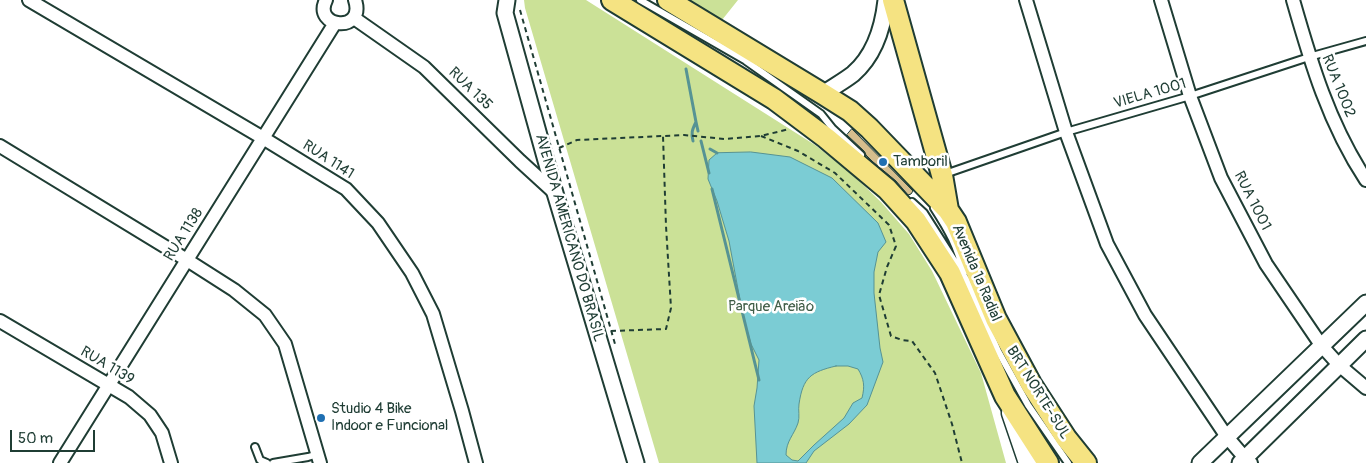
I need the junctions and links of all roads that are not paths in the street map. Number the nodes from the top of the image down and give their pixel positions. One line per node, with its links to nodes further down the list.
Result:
1 (29, 0): 22 (street, RUA 1141)
2 (355, 0): 13 (street)
3 (612, 0): 39 (main road, Avenida 1ª Radial)
4 (640, 0): 17 (lane)
5 (668, 0): 19 (main road, Avenida 1ª Radial)
6 (886, 0): 19 (street)
7 (892, 0): 25 (main road)
8 (1026, 0): 21 (street)
9 (1161, 0): 20 (street, RUA 1001)
10 (1292, 0): 16 (street, RUA 1002)
11 (323, 1): 14 (street)
12 (508, 6): 27 (street, AVENIDA AMERICANO DO BRASIL)
13 (354, 18): 14 (street); 27 (street, RUA 135)
14 (335, 24): 22 (street, RUA 1138)
15 (1366, 41): 16 (lane, VIELA 1001)
16 (1309, 57): 20 (lane, VIELA 1001); 26 (street, RUA 1002)
17 (746, 61): 18 (lane); 24 (lane)
18 (797, 87)
19 (814, 93): 29 (main road, Avenida 1ª Radial); 31 (lane, BRT NORTE-SUL)
20 (1190, 96): 21 (lane, VIELA 1001); 35 (street, RUA 1001)
21 (1066, 132): 25 (lane, VIELA 1001); 40 (street)
22 (262, 138): 30 (street, RUA 1138); 48 (street, RUA 1141)
23 (0, 146): 30 (street)
24 (868, 162)
25 (942, 175): 29 (main road)
26 (1366, 180)
27 (555, 192): 49 (street, AVENIDA AMERICANO DO BRASIL)
28 (910, 200): 31 (lane, BRT NORTE-SUL)
29 (948, 210): 53 (main road, Avenida 1ª Radial)
30 (187, 260): 37 (street, RUA 1138); 42 (street)
31 (966, 279): 52 (lane, BRT NORTE-SUL)
32 (1366, 302): 35 (street)
33 (0, 321): 37 (street, RUA 1139)
34 (1366, 339): 36 (street)
35 (1321, 345): 36 (street, RUA 1001); 40 (street)
36 (1339, 365): 38 (street, RUA 1001); 43 (street)
37 (108, 386): 44 (street, RUA 1138); 45 (street, RUA 1139)
38 (1366, 388)
39 (1005, 396): 50 (main road); 51 (main road, Avenida 1ª Radial)
40 (1227, 437): 43 (street); 54 (street)
41 (255, 447): 46 (lane)
42 (319, 458): 47 (lane)
43 (1245, 461)
44 (60, 463)
45 (171, 463)
46 (267, 463)
47 (273, 463)
48 (476, 463)
49 (636, 463)
50 (1028, 463)
51 (1048, 463)
52 (1068, 463)
53 (1086, 463)
54 (1200, 463)

